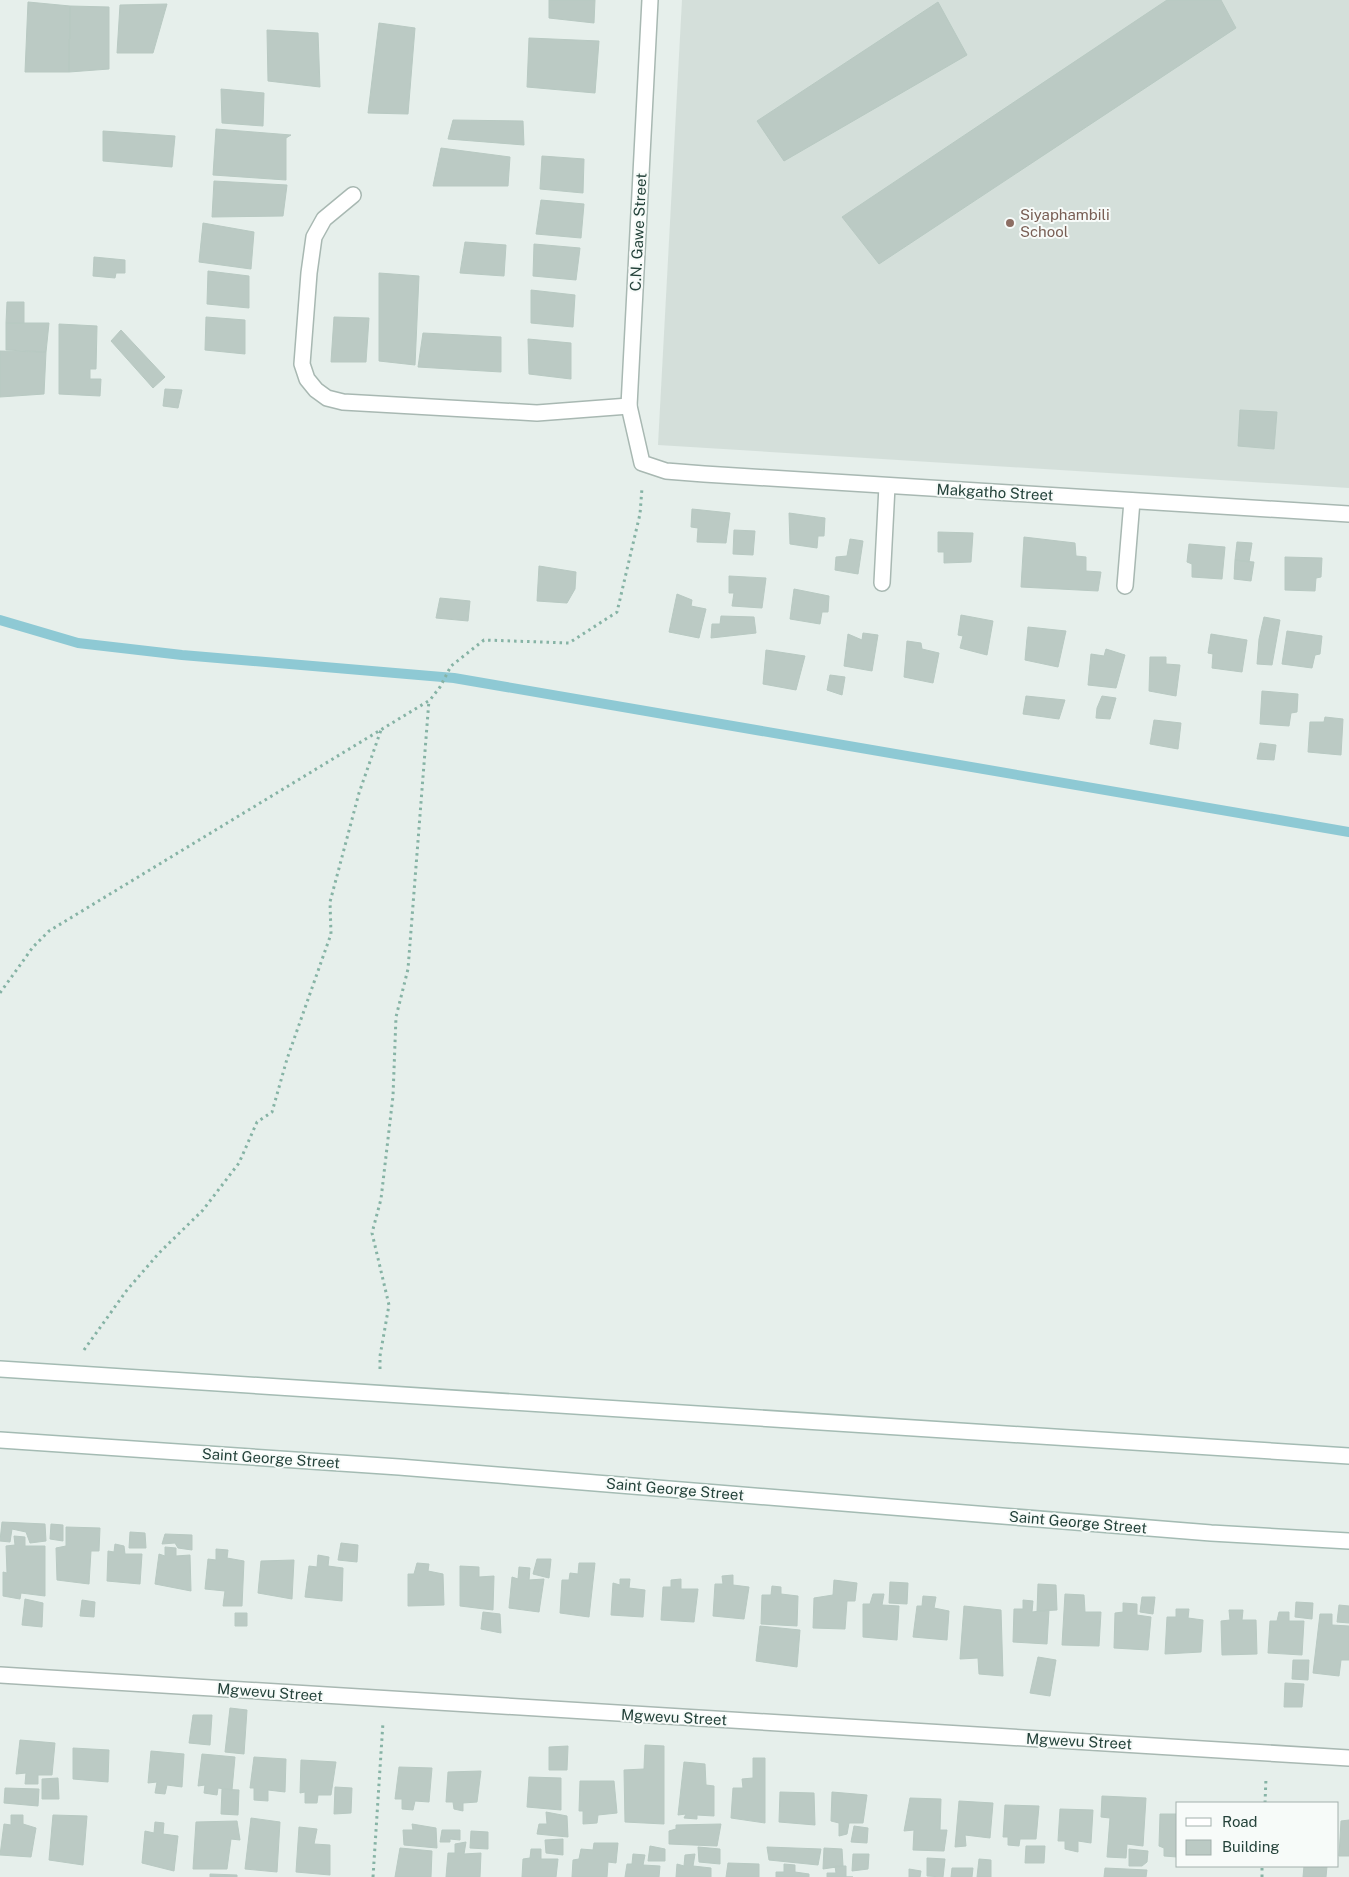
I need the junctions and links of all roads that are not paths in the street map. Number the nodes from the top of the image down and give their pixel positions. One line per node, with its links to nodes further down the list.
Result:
1 (650, 0): 3 (main road, C.N. Gawe Street)
2 (353, 196): 3 (main road)
3 (629, 406): 4 (main road, C.N. Gawe Street)
4 (642, 464): 5 (main road, Makgatho Street)
5 (887, 486): 6 (main road, Makgatho Street); 8 (main road)
6 (1132, 501): 7 (main road, Makgatho Street); 9 (main road)
7 (1349, 514)
8 (882, 583)
9 (1125, 586)
10 (0, 1369): 12 (main road)
11 (0, 1440): 13 (main road, Saint George Street)
12 (1349, 1456)
13 (1349, 1541)
14 (0, 1675): 15 (main road, Mgwevu Street)
15 (1349, 1758)

